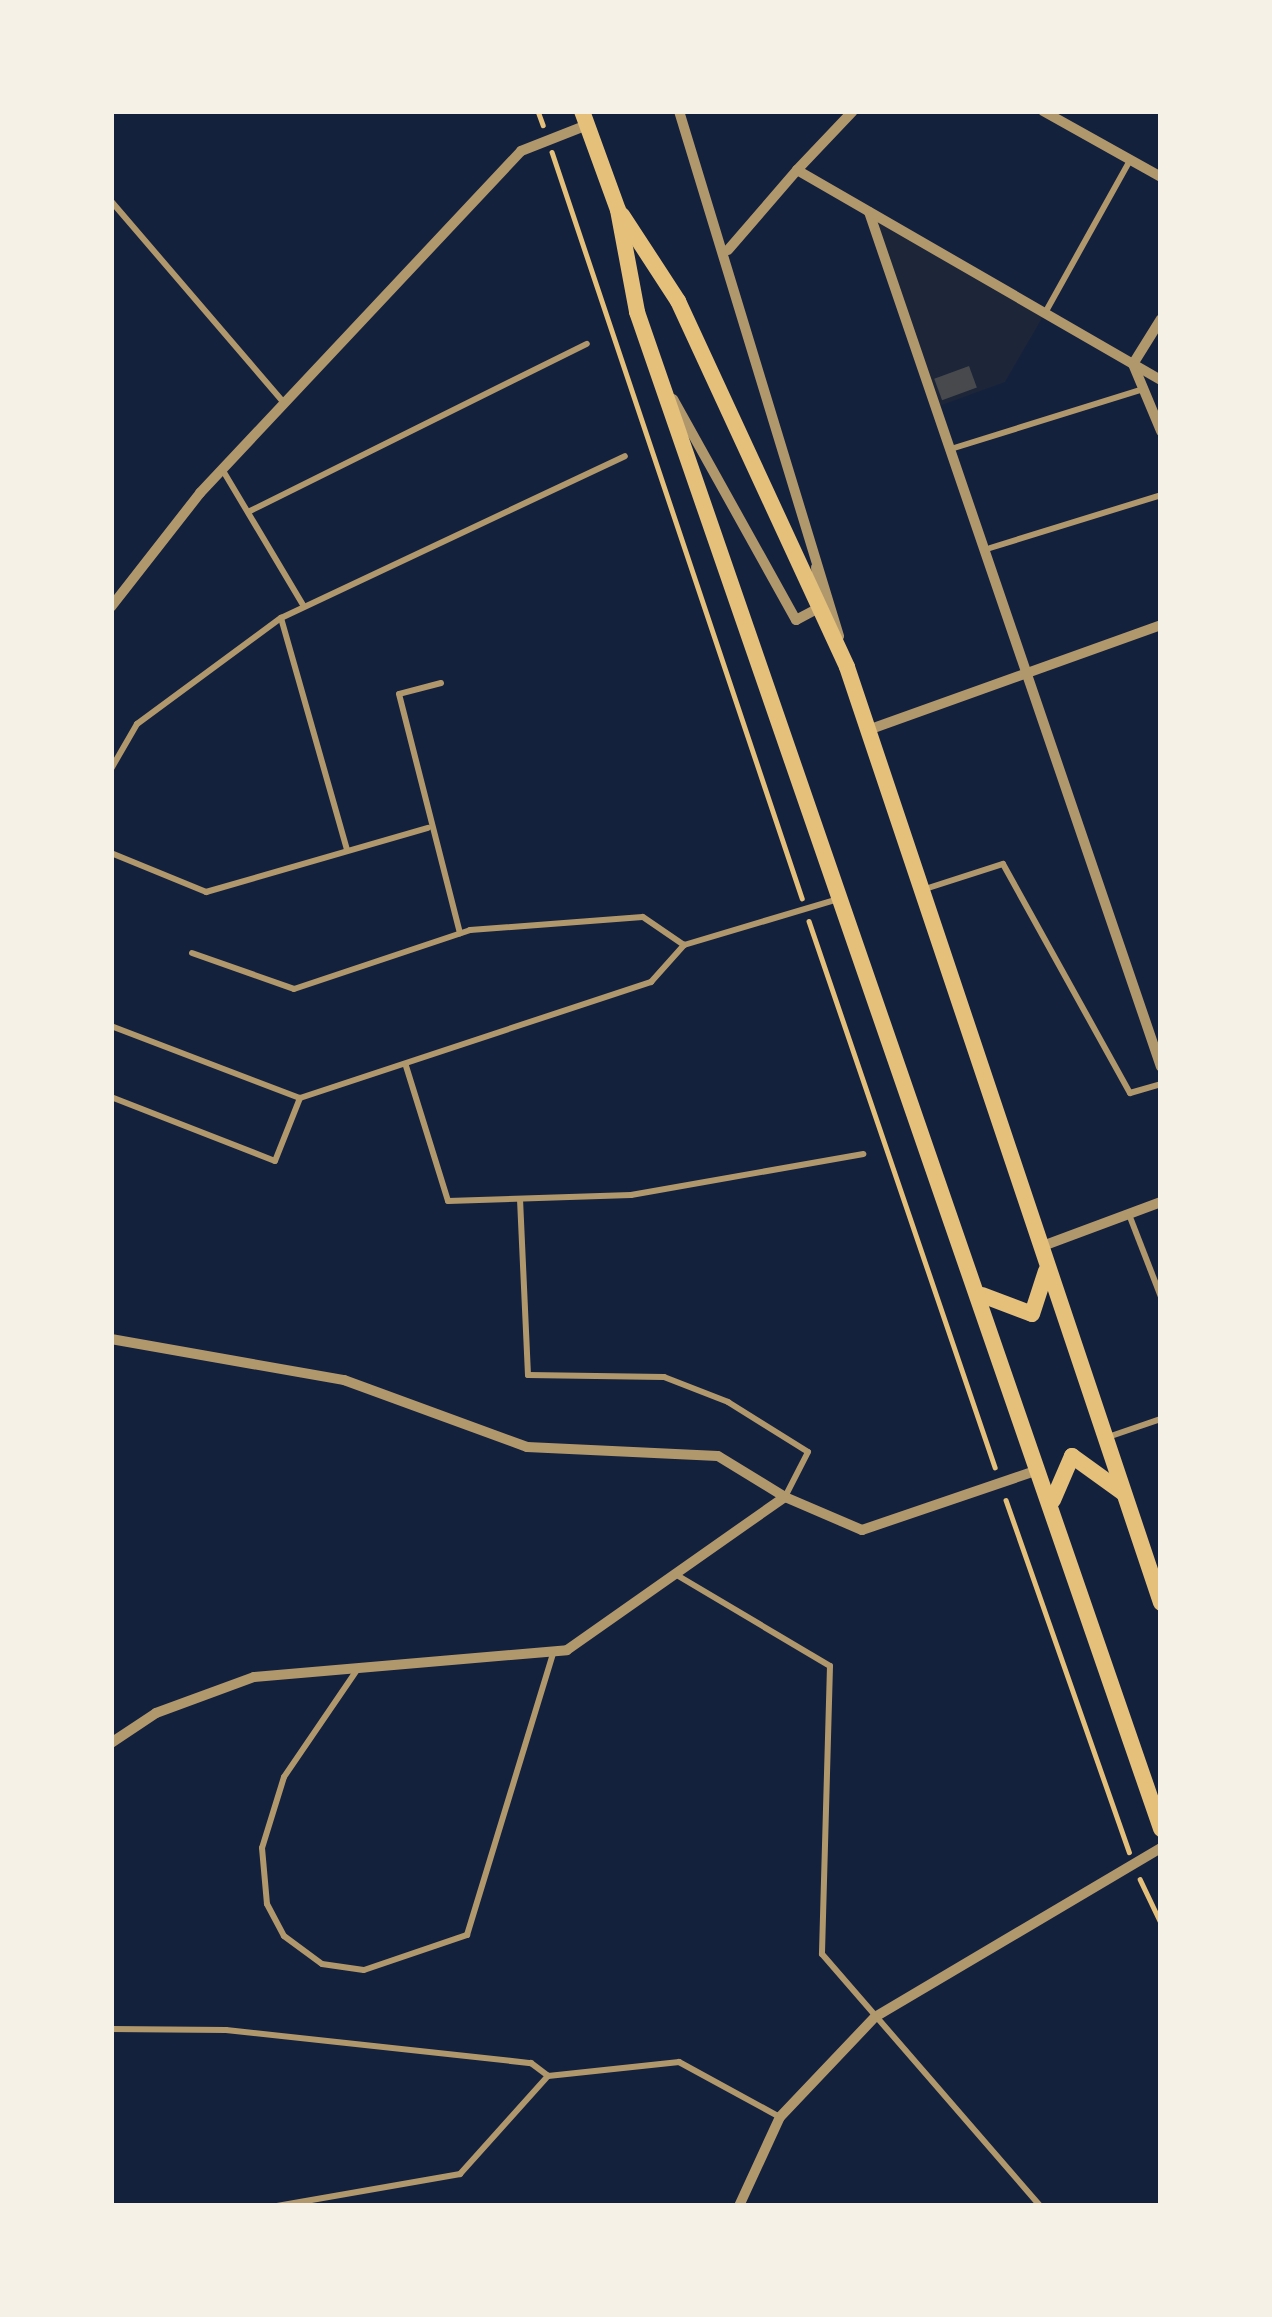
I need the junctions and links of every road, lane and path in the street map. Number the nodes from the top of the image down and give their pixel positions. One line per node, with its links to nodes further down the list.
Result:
1 (538, 111): 6 (path)
2 (679, 111): 13 (street)
3 (853, 111): 8 (street)
4 (1043, 111): 7 (street)
5 (584, 118): 6 (street); 11 (main road)
6 (548, 140): 21 (street); 45 (path)
7 (1130, 160): 9 (street); 14 (lane)
8 (797, 170): 12 (street); 13 (street)
9 (1161, 177)
10 (111, 201): 21 (lane)
11 (618, 210): 19 (main road); 32 (main road)
12 (869, 212): 14 (street); 23 (street)
13 (728, 250): 28 (street)
14 (1046, 314): 17 (street)
15 (1161, 319): 17 (street)
16 (587, 344): 27 (lane)
17 (1133, 364): 18 (street); 20 (street)
18 (1161, 380)
19 (667, 389): 32 (street); 44 (main road)
20 (1143, 389): 22 (street); 23 (lane)
21 (284, 403): 25 (street)
22 (1161, 431)
23 (954, 448): 29 (street)
24 (625, 455): 30 (lane)
25 (222, 470): 27 (lane); 31 (street)
26 (1161, 495): 29 (lane)
27 (250, 511): 30 (lane)
28 (812, 528): 32 (street); 35 (street)
29 (990, 548): 36 (street)
30 (303, 605): 33 (lane)
31 (111, 607)
32 (820, 607): 35 (main road)
33 (281, 618): 39 (lane); 41 (lane)
34 (1161, 625): 36 (street)
35 (847, 667): 38 (main road)
36 (1034, 670): 38 (street); 51 (street)
37 (441, 683): 40 (lane)
38 (868, 730): 43 (main road)
39 (111, 769)
40 (428, 828): 41 (lane); 46 (lane)
41 (347, 850): 42 (lane)
42 (111, 853)
43 (921, 890): 52 (lane); 59 (main road)
44 (844, 898): 45 (lane); 60 (main road)
45 (805, 908): 47 (lane); 66 (path)
46 (460, 933): 47 (lane); 48 (lane)
47 (684, 946): 50 (lane)
48 (192, 952)
49 (111, 1025): 54 (lane)
50 (406, 1065): 54 (lane); 56 (lane)
51 (1161, 1067)
52 (1161, 1084)
53 (111, 1096): 54 (lane)
54 (300, 1098)
55 (863, 1154): 56 (lane)
56 (520, 1199): 68 (lane)
57 (1161, 1202): 58 (street)
58 (1128, 1214): 59 (street); 61 (lane)
59 (1043, 1256): 60 (main road); 64 (main road)
60 (982, 1295): 65 (main road)
61 (1161, 1297)
62 (111, 1340): 68 (street)
63 (1161, 1419): 64 (lane)
64 (1105, 1438): 67 (main road)
65 (1039, 1470): 66 (street); 69 (main road)
66 (1000, 1482): 68 (street); 77 (path)
67 (1122, 1492): 69 (main road); 71 (main road)
68 (785, 1497): 70 (street)
69 (1053, 1511): 75 (main road)
70 (676, 1574): 72 (street); 79 (lane)
71 (1161, 1603)
72 (553, 1652): 73 (street); 73 (lane)
73 (360, 1664): 74 (street)
74 (111, 1743)
75 (1161, 1829)
76 (1161, 1848): 77 (street)
77 (1134, 1865): 78 (path); 79 (street)
78 (1161, 1922)
79 (875, 2017): 82 (street); 85 (lane)
80 (111, 2029): 81 (lane)
81 (548, 2076): 82 (lane); 83 (lane)
82 (780, 2117): 84 (street)
83 (277, 2206)
84 (739, 2206)
85 (1040, 2206)

